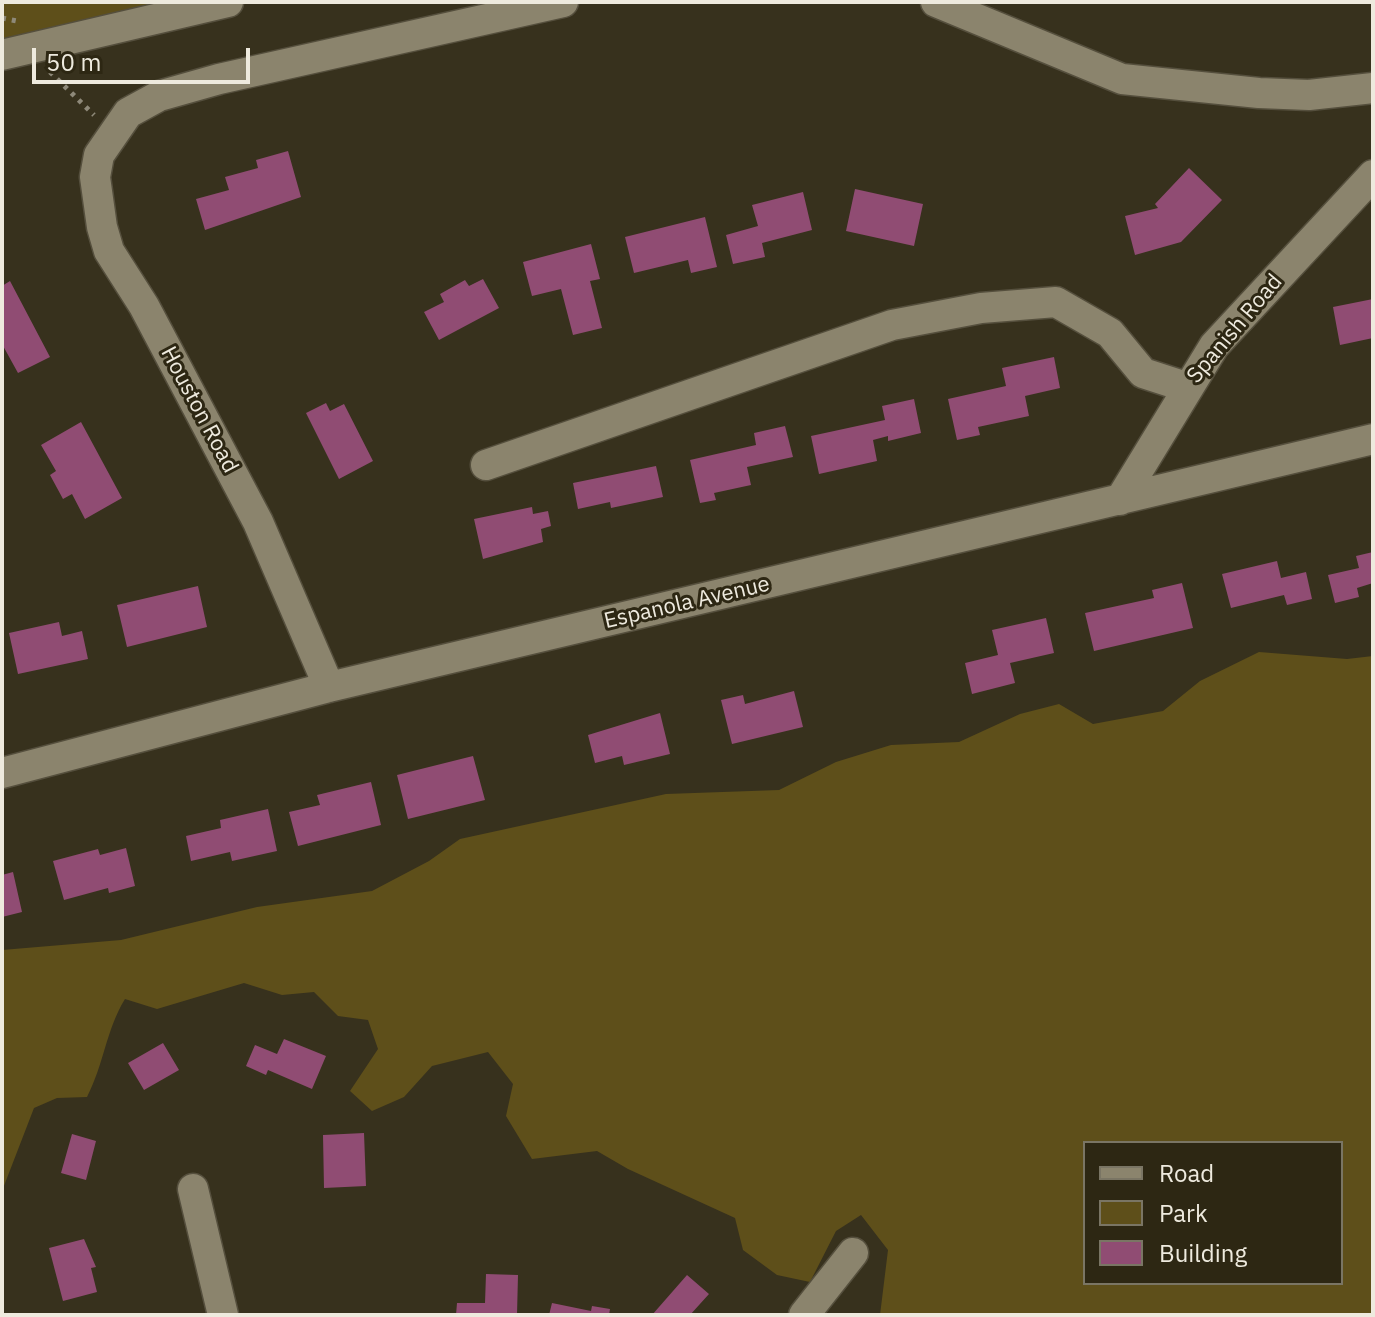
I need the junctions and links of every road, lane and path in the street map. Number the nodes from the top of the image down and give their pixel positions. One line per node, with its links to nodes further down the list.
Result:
1 (228, 2): 4 (street)
2 (563, 2): 6 (street)
3 (936, 2): 5 (street)
4 (14, 52): 6 (path)
5 (1373, 88)
6 (112, 132): 12 (street, Houston Road)
7 (1373, 175): 8 (street, Spanish Road)
8 (1186, 387): 10 (street); 11 (street, Spanish Road)
9 (1373, 439): 11 (street, Espanola Avenue)
10 (486, 465)
11 (1120, 500): 12 (street, Espanola Avenue)
12 (329, 687): 13 (street, Espanola Avenue)
13 (2, 773)
14 (193, 1189): 16 (street)
15 (853, 1253): 17 (street)
16 (223, 1315)
17 (804, 1315)

